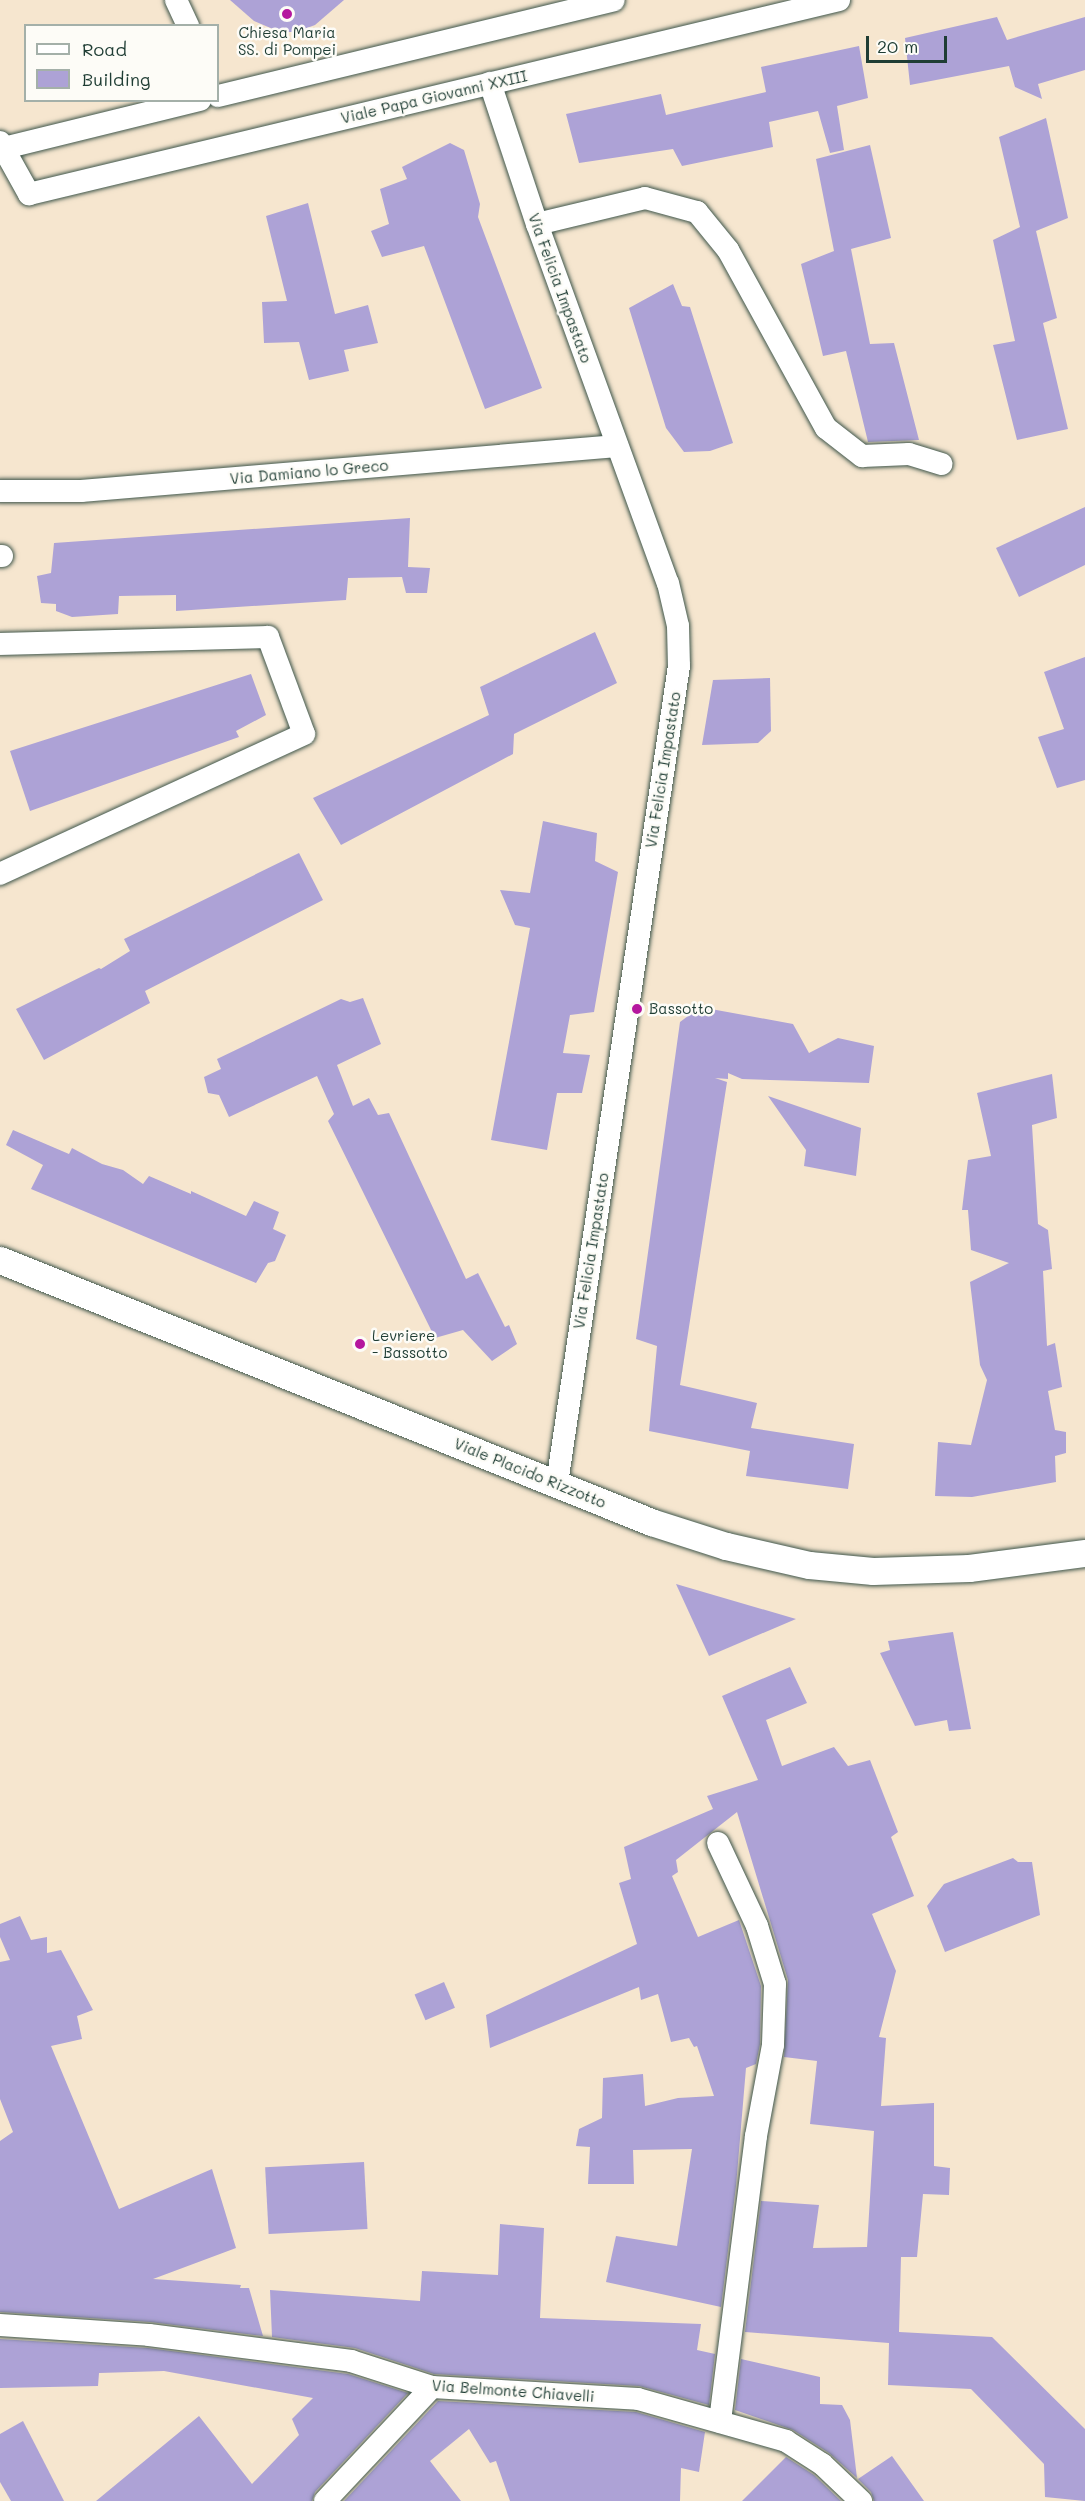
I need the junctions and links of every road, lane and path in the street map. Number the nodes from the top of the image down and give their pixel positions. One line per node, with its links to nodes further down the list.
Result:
1 (176, 0): 4 (street)
2 (614, 0): 6 (street)
3 (839, 0): 5 (street, Viale Papa Giovanni XXIII)
4 (187, 24)
5 (490, 83): 8 (street, Viale Papa Giovanni XXIII); 9 (street, Via Felicia Impastato)
6 (219, 95)
7 (188, 102): 8 (street)
8 (2, 145)
9 (537, 224): 10 (street, Via Felicia Impastato); 11 (street)
10 (617, 446): 12 (street, Via Damiano lo Greco); 16 (street, Via Felicia Impastato)
11 (942, 464)
12 (0, 491)
13 (0, 644): 14 (street)
14 (0, 874)
15 (0, 1260): 16 (street, Viale Placido Rizzotto)
16 (557, 1483): 17 (street, Viale Placido Rizzotto)
17 (1085, 1553)
18 (718, 1843): 21 (street)
19 (0, 2325): 20 (street, Via Belmonte Chiavelli)
20 (432, 2387): 21 (street, Via Belmonte Chiavelli); 22 (street)
21 (720, 2422): 23 (street, Via Belmonte Chiavelli)
22 (325, 2501)
23 (861, 2501)

